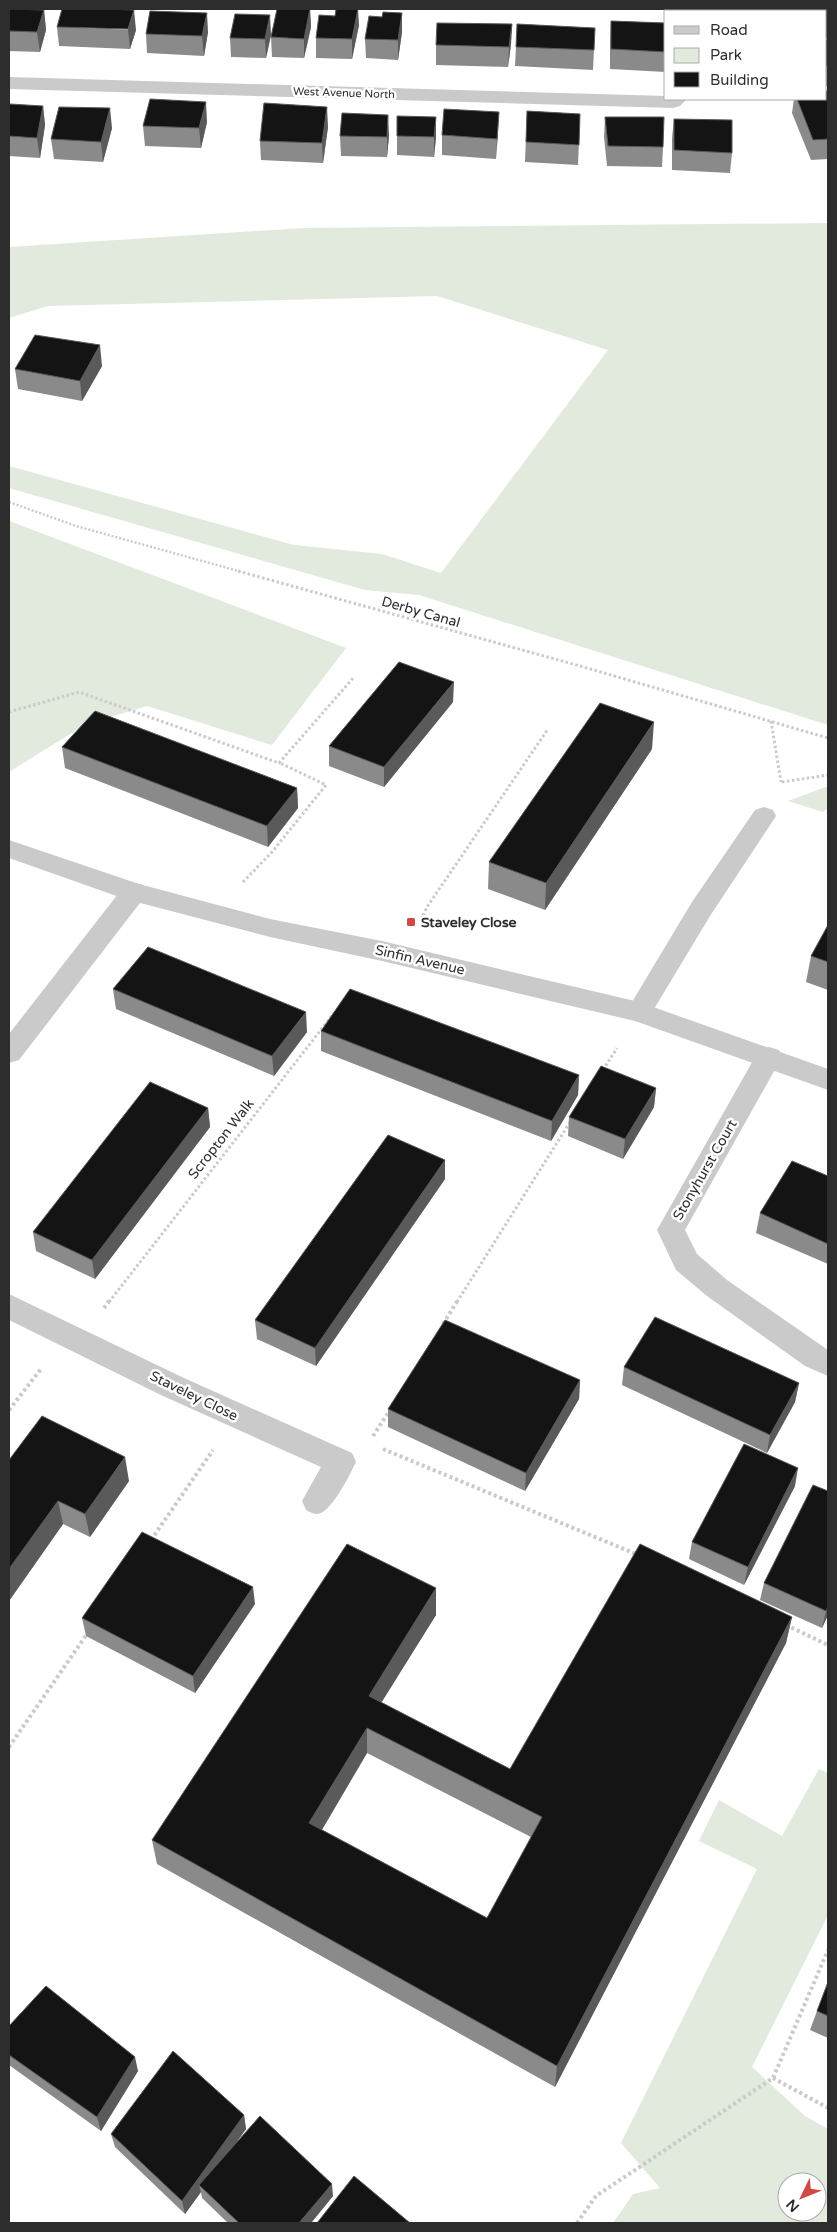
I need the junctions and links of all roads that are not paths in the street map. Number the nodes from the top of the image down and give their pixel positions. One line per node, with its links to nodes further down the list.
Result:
1 (9, 83): 2 (street, West Avenue North)
2 (676, 100)
3 (764, 816): 6 (street)
4 (9, 849): 5 (street, Sinfin Avenue)
5 (134, 892): 6 (street, Sinfin Avenue); 7 (street)
6 (639, 1012): 8 (street, Sinfin Avenue)
7 (9, 1052)
8 (769, 1057): 9 (street, Sinfin Avenue); 11 (street, Stonyhurst Court)
9 (828, 1080)
10 (9, 1306): 12 (street, Staveley Close)
11 (828, 1364)
12 (317, 1501)

